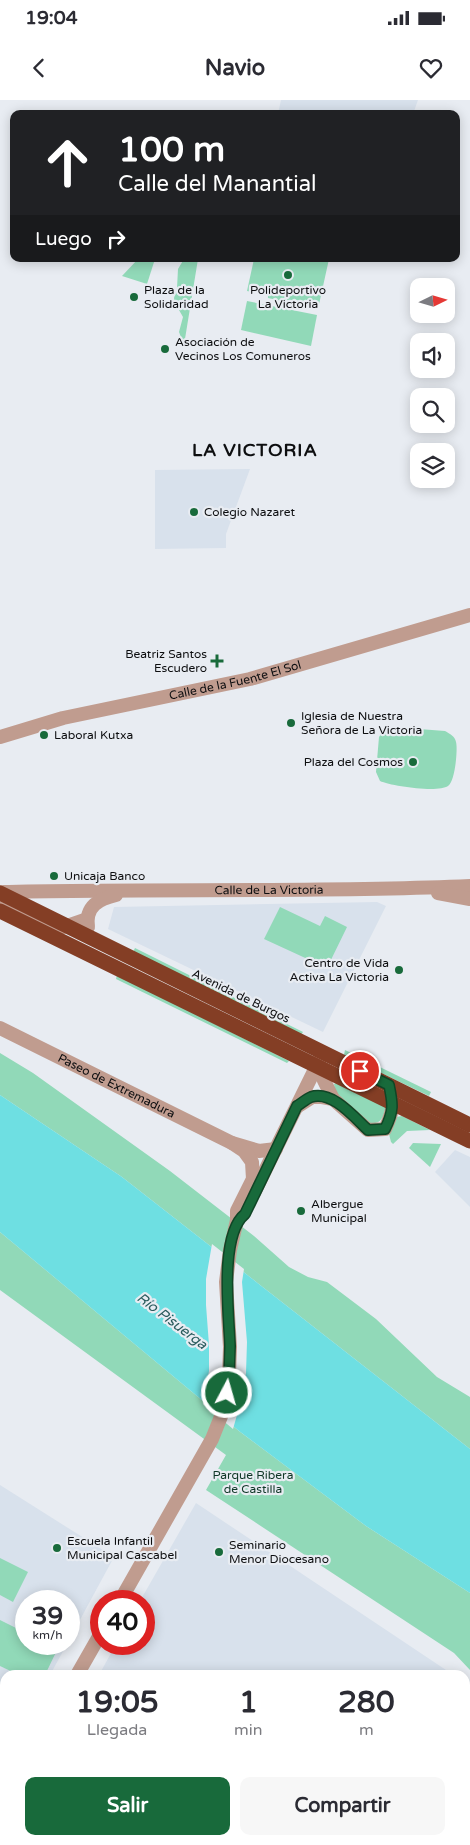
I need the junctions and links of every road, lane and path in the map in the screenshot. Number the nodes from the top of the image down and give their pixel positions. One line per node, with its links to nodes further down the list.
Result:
1 (470, 615): 2 (street, Calle de la Fuente El Sol)
2 (0, 737)
3 (470, 886): 4 (street, Calle de La Victoria)
4 (403, 889): 5 (street, Calle de La Victoria); 7 (street, Calle de La Victoria)
5 (135, 890): 6 (street, Calle de La Victoria); 10 (street, Calle de La Victoria)
6 (0, 892): 11 (highway, Avenida de Burgos)
7 (470, 898)
8 (0, 902): 11 (street)
9 (0, 911): 14 (highway, Avenida de Burgos)
10 (87, 919): 11 (street); 12 (street)
11 (66, 926): 12 (highway, Avenida de Burgos)
12 (89, 937): 14 (highway, Avenida de Burgos)
13 (0, 1028): 21 (street, Paseo de Extremadura)
14 (320, 1060): 15 (highway, Avenida de Burgos); 16 (street); 17 (highway, Avenida de Burgos); 18 (street)
15 (389, 1085): 17 (street); 19 (highway, Avenida de Burgos)
16 (333, 1099): 17 (street); 18 (street)
17 (393, 1104): 20 (highway, Avenida de Burgos)
18 (297, 1106): 22 (street)
19 (470, 1125)
20 (470, 1141)
21 (232, 1143): 22 (street, Paseo de Extremadura); 23 (street, Paseo de Extremadura)
22 (276, 1149): 23 (street)
23 (238, 1220): 24 (street, Paseo de Extremadura)
24 (126, 1590)
25 (90, 1653): 26 (street)
26 (81, 1670)

